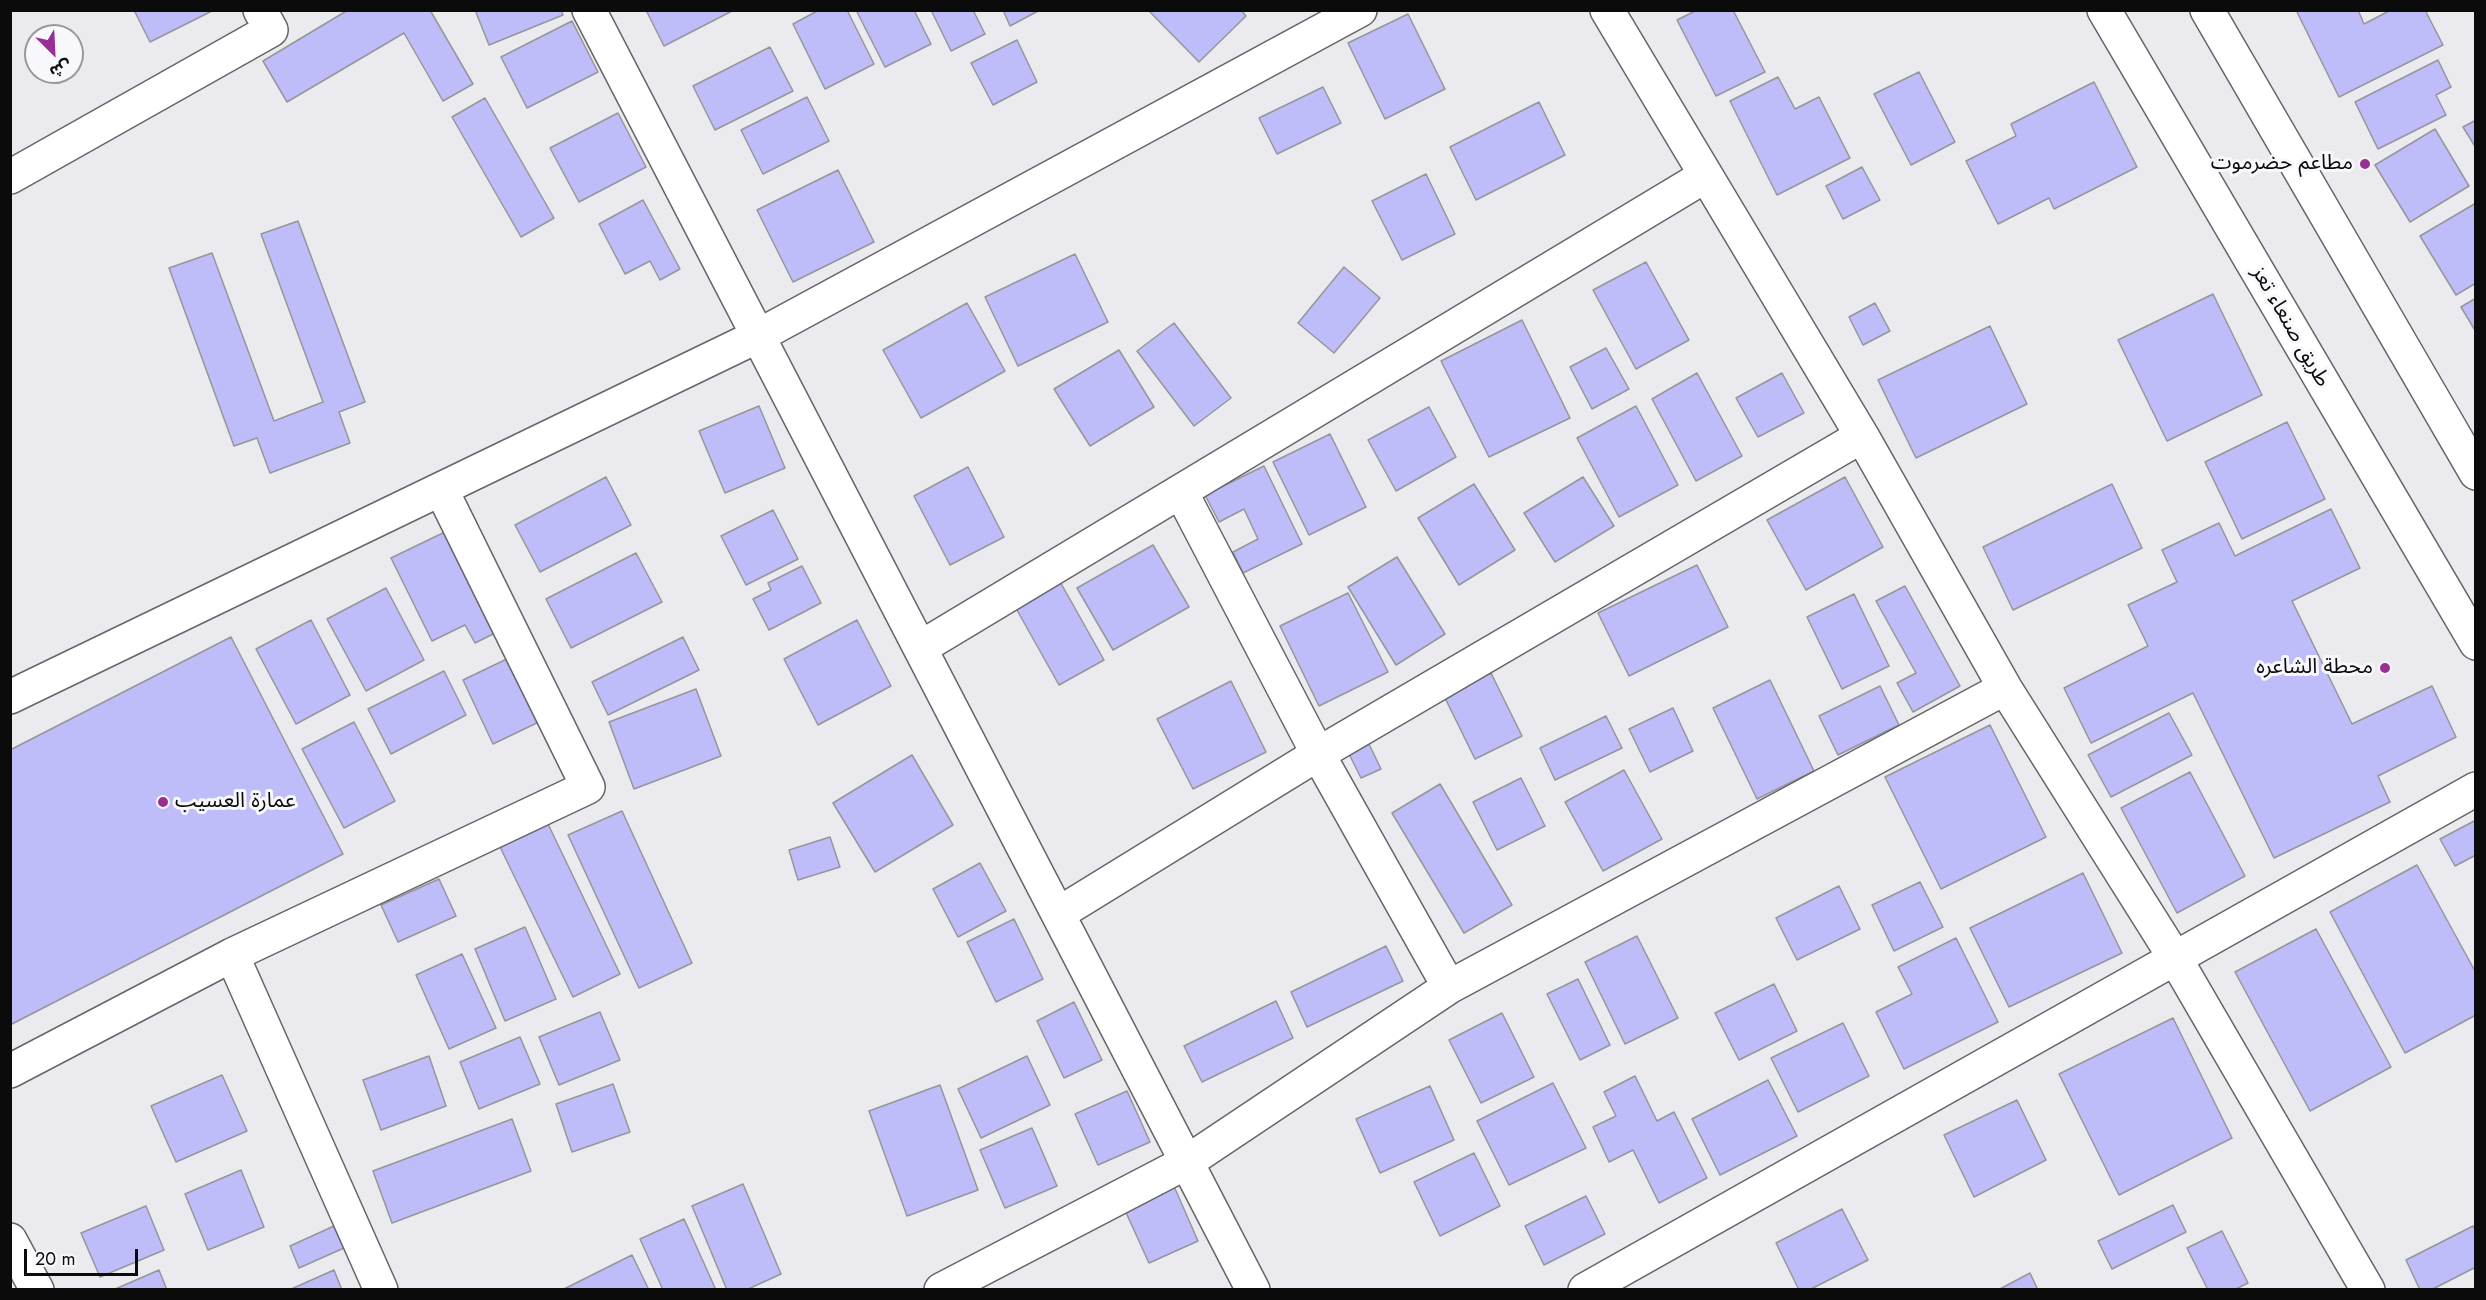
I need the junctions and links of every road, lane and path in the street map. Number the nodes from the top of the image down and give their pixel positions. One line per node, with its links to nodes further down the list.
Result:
1 (260, 10): 8 (main road)
2 (590, 10): 9 (main road)
3 (1360, 10): 9 (main road)
4 (1606, 10): 7 (main road)
5 (2104, 10): 14 (main road, طريق صنعاء تعز)
6 (2207, 10): 11 (main road)
7 (1705, 176): 10 (main road); 13 (main road)
8 (10, 177)
9 (758, 336): 12 (main road); 15 (main road)
10 (1862, 436): 16 (main road); 18 (main road)
11 (2475, 472)
12 (441, 489): 17 (main road); 21 (main road)
13 (1181, 492): 15 (main road); 18 (main road)
14 (2475, 644)
15 (920, 648): 20 (main road)
16 (2005, 688): 22 (main road); 23 (main road)
17 (10, 697)
18 (1318, 754): 20 (main road); 23 (main road)
19 (2475, 789): 22 (main road)
20 (1058, 914): 25 (main road)
21 (232, 955): 24 (main road); 28 (main road)
22 (2175, 958): 31 (main road); 32 (main road)
23 (1449, 987): 25 (main road)
24 (10, 1071)
25 (1187, 1162): 29 (main road); 30 (main road)
26 (10, 1240): 27 (main road)
27 (37, 1290)
28 (381, 1290)
29 (941, 1290)
30 (1253, 1290)
31 (1585, 1290)
32 (2368, 1290)

